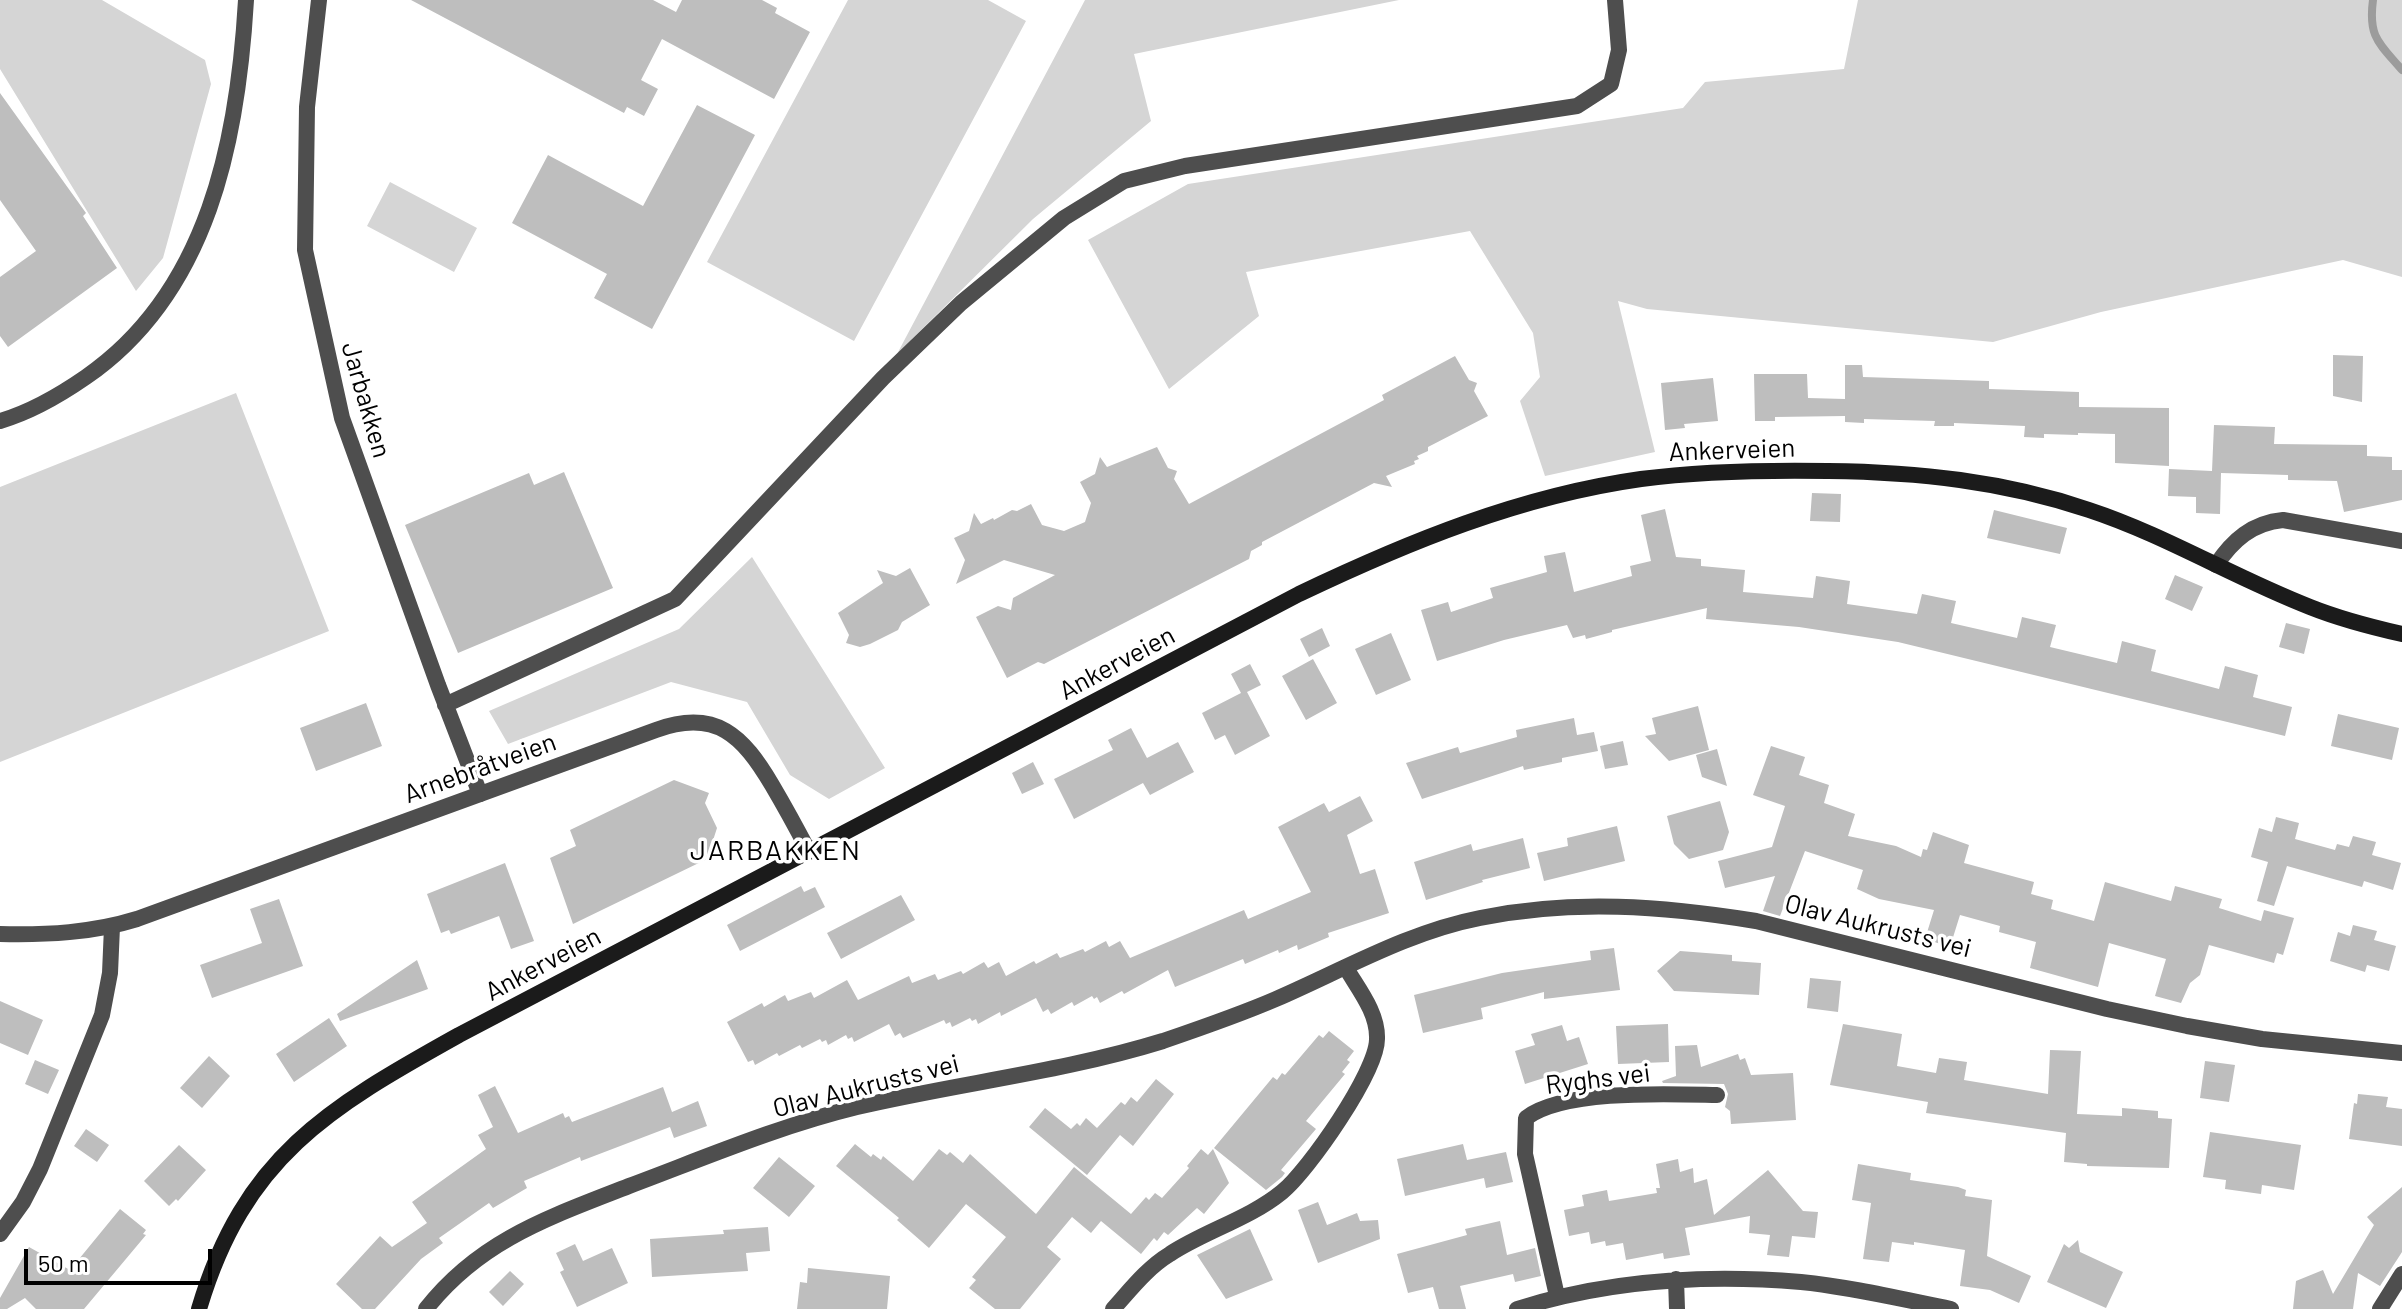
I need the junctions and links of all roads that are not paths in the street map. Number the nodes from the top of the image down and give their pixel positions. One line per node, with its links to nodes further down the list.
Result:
1 (246, 0): 4 (street)
2 (319, 0): 8 (street, Jarbakken)
3 (1615, 0): 8 (street)
4 (0, 421)
5 (2402, 541): 6 (street)
6 (2216, 565): 7 (main road, Ankerveien); 10 (main road, Ankerveien)
7 (2402, 634)
8 (445, 705): 9 (street, Jarbakken)
9 (480, 794): 10 (street, Arnebråtveien); 11 (street, Arnebråtveien)
10 (809, 852): 20 (main road, Ankerveien)
11 (112, 927): 12 (street, Arnebråtveien); 16 (street)
12 (0, 934)
13 (1346, 968): 14 (street, Olav Aukrusts vei); 21 (street, Olav Aukrusts vei); 22 (street)
14 (2402, 1053)
15 (1717, 1095): 19 (street, Ryghs vei)
16 (0, 1234)
17 (2402, 1274): 26 (street)
18 (1676, 1279): 19 (street); 24 (street); 25 (street)
19 (1557, 1296): 23 (street)
20 (199, 1309)
21 (426, 1309)
22 (1113, 1309)
23 (1517, 1309)
24 (1677, 1309)
25 (1951, 1309)
26 (2380, 1309)

